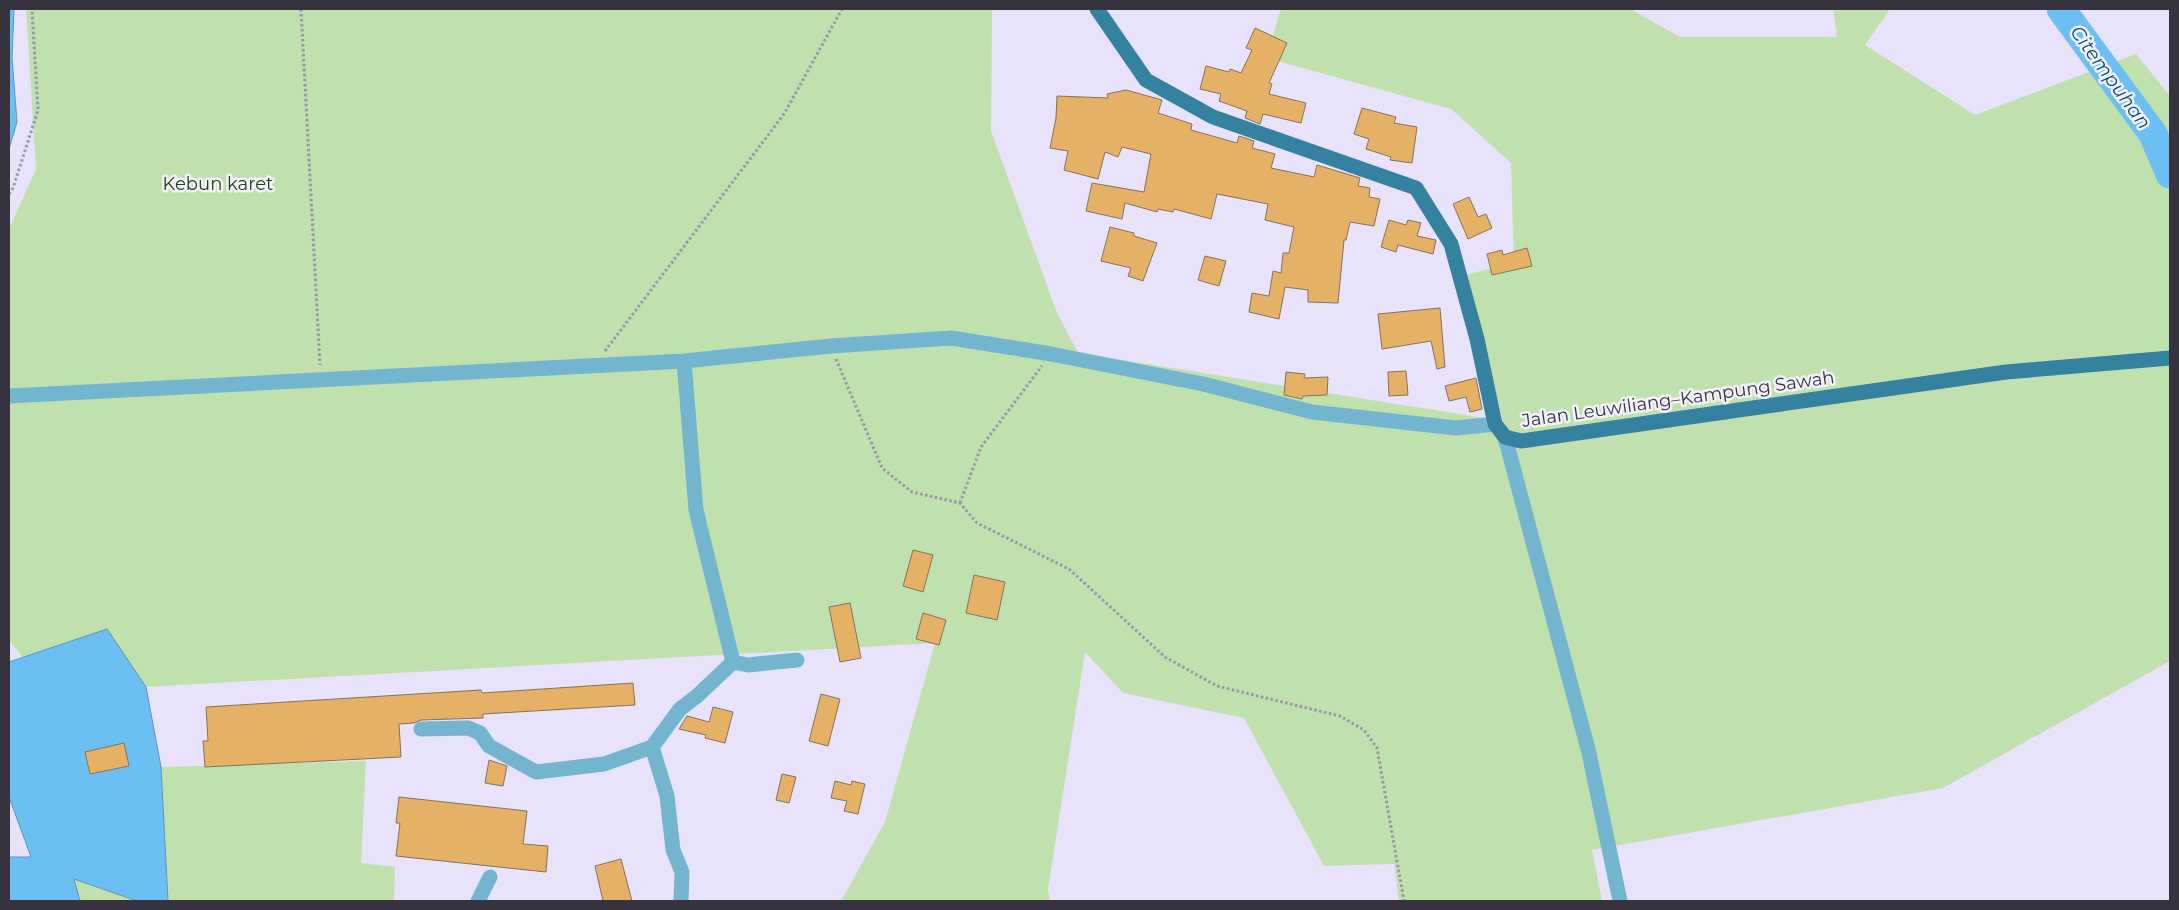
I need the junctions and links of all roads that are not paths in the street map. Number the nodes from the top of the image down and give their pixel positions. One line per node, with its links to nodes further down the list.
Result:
1 (1097, 9): 5 (main road, Jalan Leuwiliang–Kampung Sawah)
2 (2170, 358): 6 (main road, Jalan Leuwiliang–Kampung Sawah)
3 (684, 361): 4 (street); 5 (street); 8 (street)
4 (9, 396)
5 (1495, 424): 6 (main road, Jalan Leuwiliang–Kampung Sawah)
6 (1505, 437): 14 (street)
7 (797, 660): 8 (street)
8 (733, 662): 10 (street)
9 (421, 729): 10 (street)
10 (652, 748): 13 (street)
11 (490, 877): 12 (street)
12 (478, 901)
13 (681, 901)
14 (1620, 901)

